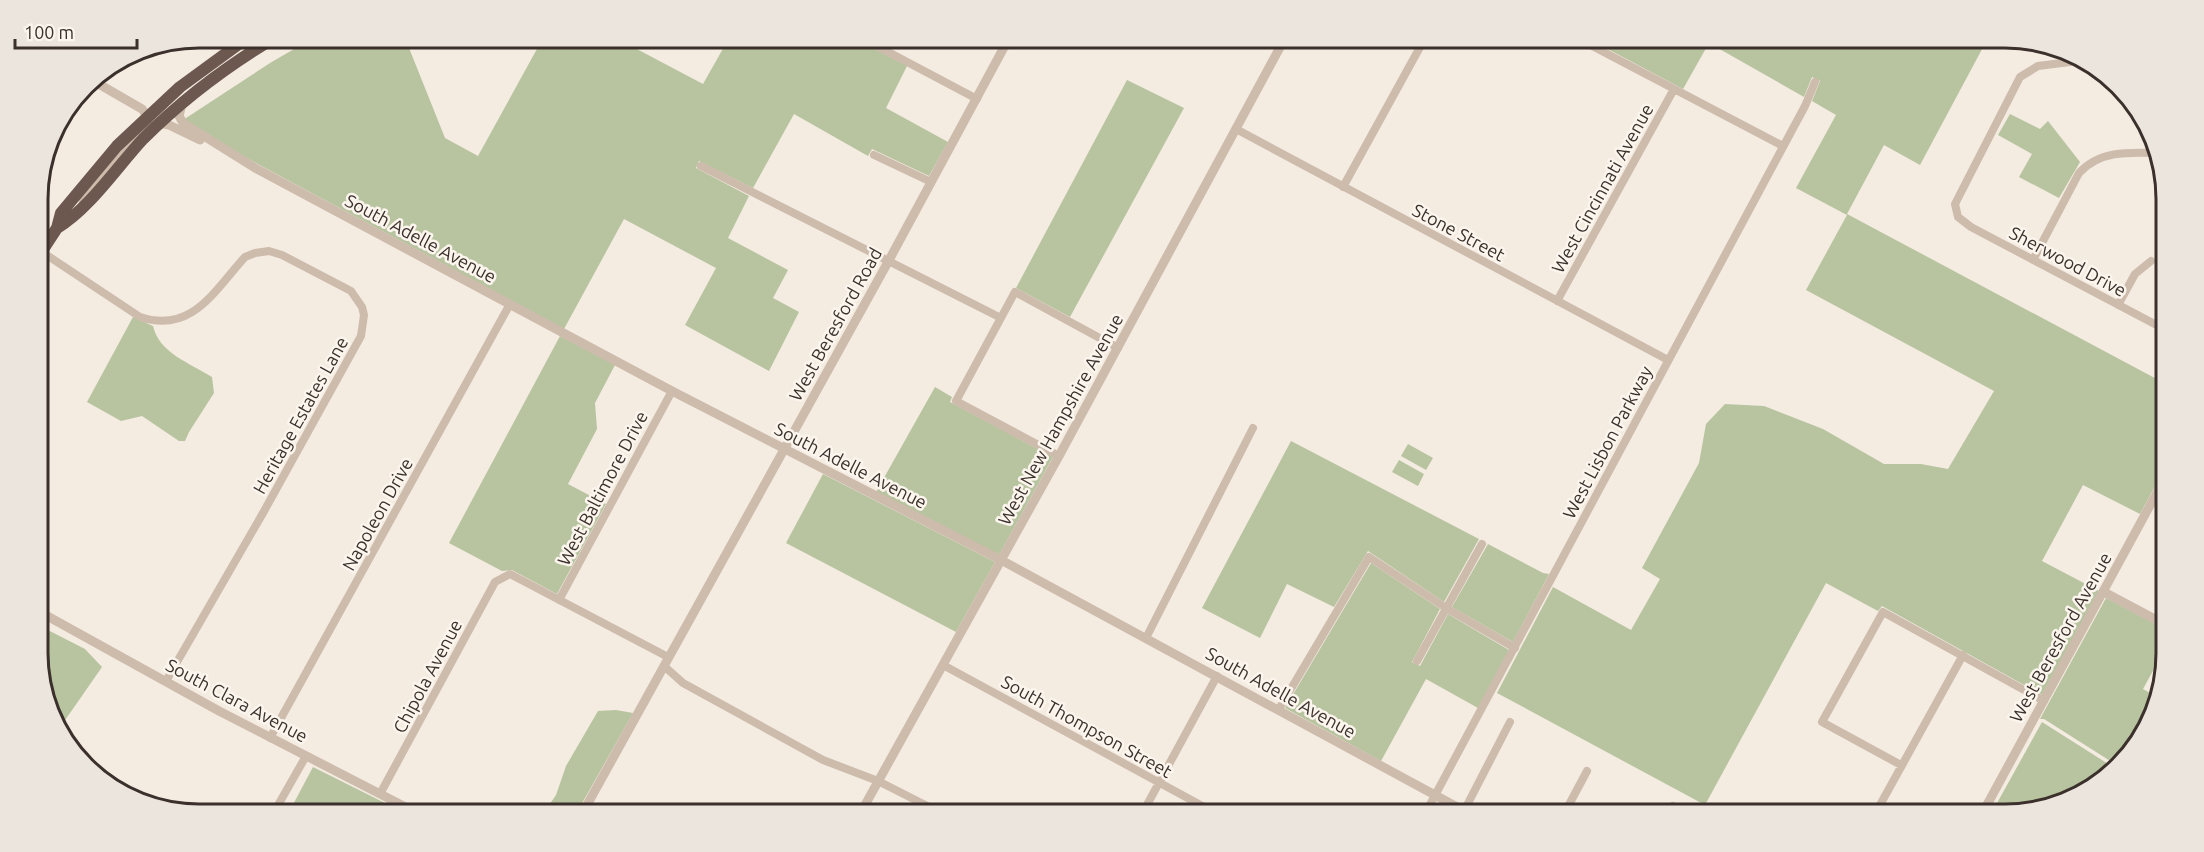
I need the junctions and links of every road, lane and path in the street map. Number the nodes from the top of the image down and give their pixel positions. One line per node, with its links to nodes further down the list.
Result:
1 (233, 48): 16 (highway)
2 (240, 48): 15 (highway)
3 (257, 48): 14 (highway)
4 (881, 48): 13 (street)
5 (1004, 48): 13 (street, West Beresford Road)
6 (1280, 48): 18 (street, West New Hampshire Avenue)
7 (1419, 48): 25 (street)
8 (1597, 48): 12 (street)
9 (2069, 63): 30 (street, Sherwood Drive)
10 (1815, 82): 20 (street, West Lisbon Parkway)
11 (101, 85): 16 (street)
12 (1674, 89): 20 (street); 33 (street, West Cincinnati Avenue)
13 (977, 99): 24 (street, West Beresford Road)
14 (182, 104): 15 (highway); 19 (street, South Adelle Avenue)
15 (171, 113): 17 (highway)
16 (147, 116): 26 (street); 27 (highway)
17 (160, 123): 19 (street, South Adelle Avenue); 26 (highway)
18 (1236, 129): 25 (street, Stone Street); 38 (street, West New Hampshire Avenue)
19 (216, 145): 34 (street, South Adelle Avenue)
20 (1783, 146): 39 (street, West Lisbon Parkway)
21 (2148, 153): 30 (street)
22 (874, 155): 24 (street)
23 (701, 166): 32 (street)
24 (931, 182): 32 (street, West Beresford Road)
25 (1343, 187): 33 (street, Stone Street)
26 (82, 208): 27 (highway)
27 (57, 228): 28 (highway)
28 (48, 242)
29 (48, 259): 59 (street, Heritage Estates Lane)
30 (2033, 260): 35 (street, Sherwood Drive)
31 (2151, 261): 35 (street)
32 (888, 262): 36 (street); 42 (street, West Beresford Road)
33 (1557, 301): 39 (street, Stone Street)
34 (510, 304): 40 (street, South Adelle Avenue); 63 (street, Napoleon Drive)
35 (2118, 304): 37 (street, Sherwood Drive)
36 (1001, 318): 38 (street); 43 (street)
37 (2156, 325)
38 (1118, 348): 43 (street, West New Hampshire Avenue)
39 (1668, 360): 53 (street, West Lisbon Parkway)
40 (672, 391): 42 (street, South Adelle Avenue); 48 (street, West Baltimore Drive)
41 (1253, 428): 52 (street)
42 (784, 450): 46 (street, South Adelle Avenue); 56 (street, West Beresford Road)
43 (1059, 456): 46 (street, West New Hampshire Avenue)
44 (2156, 495): 47 (street, West Beresford Avenue)
45 (1482, 544): 49 (street)
46 (1001, 560): 52 (street, South Adelle Avenue); 57 (street, West New Hampshire Avenue)
47 (2104, 592): 51 (street); 60 (street, West Beresford Avenue)
48 (559, 600): 56 (street); 69 (street, Chipola Avenue)
49 (1446, 608): 53 (street); 55 (street); 61 (street)
50 (48, 616): 59 (street, South Clara Avenue)
51 (2156, 620)
52 (1146, 638): 58 (street, South Adelle Avenue)
53 (1515, 648): 70 (street, West Lisbon Parkway)
54 (1963, 655): 60 (street); 65 (street); 65 (street)
55 (1418, 661)
56 (666, 662): 67 (street); 73 (street, West Beresford Road)
57 (943, 665): 67 (street, West New Hampshire Avenue); 68 (street, South Thompson Street)
58 (1218, 676): 61 (street, South Adelle Avenue); 68 (street)
59 (166, 681): 63 (street, South Clara Avenue)
60 (2044, 701): 83 (street, West Beresford Avenue)
61 (1279, 709): 70 (street, South Adelle Avenue)
62 (1510, 722): 80 (street)
63 (270, 738): 64 (street, South Clara Avenue)
64 (306, 756): 69 (street, South Clara Avenue); 71 (street)
65 (1901, 765): 82 (street)
66 (1587, 771): 81 (street)
67 (878, 780): 74 (street, West New Hampshire Avenue); 75 (street)
68 (1160, 782): 76 (street); 77 (street, South Thompson Street)
69 (380, 794): 72 (street, South Clara Avenue)
70 (1436, 795): 78 (street, West Lisbon Parkway); 79 (street, South Adelle Avenue)
71 (279, 804)
72 (400, 804)
73 (588, 804)
74 (865, 804)
75 (923, 804)
76 (1148, 804)
77 (1199, 804)
78 (1431, 804)
79 (1452, 804)
80 (1471, 804)
81 (1569, 804)
82 (1880, 804)
83 (1987, 804)

